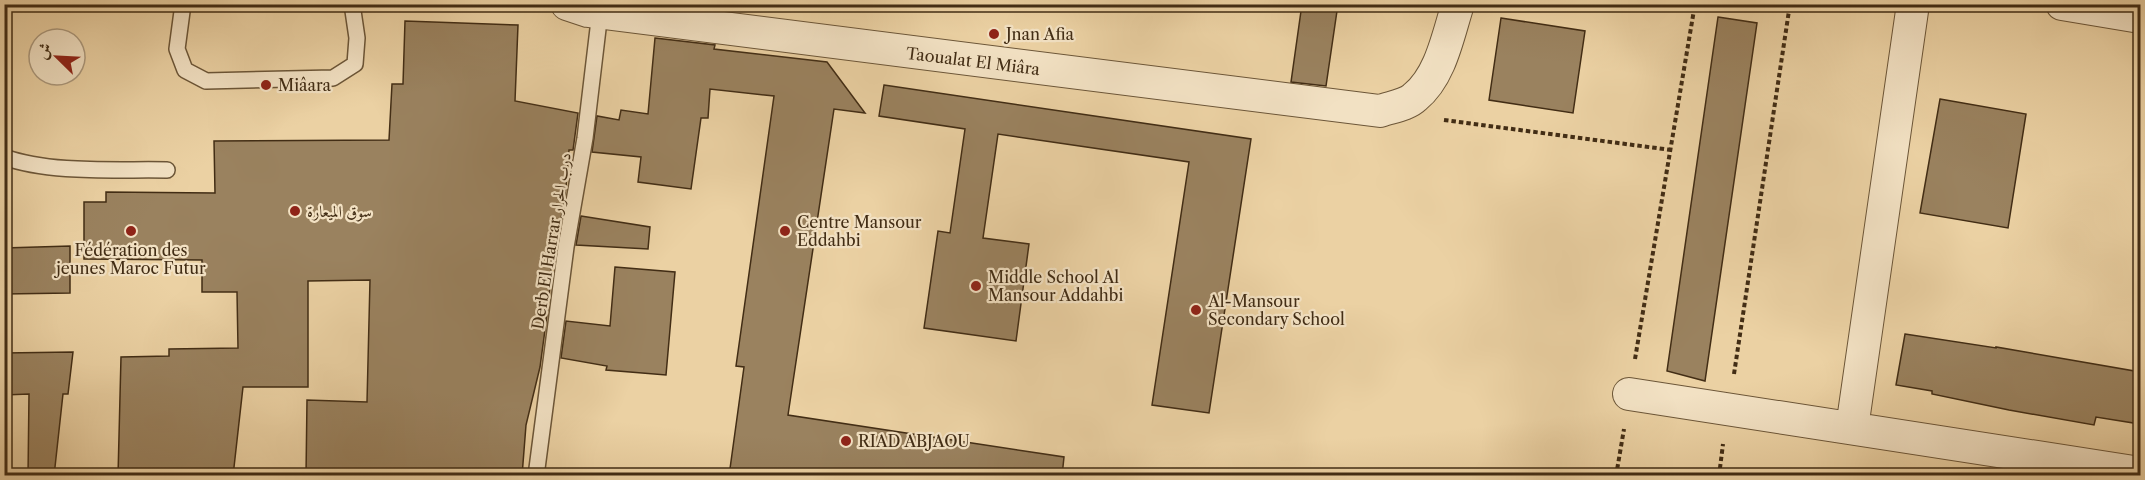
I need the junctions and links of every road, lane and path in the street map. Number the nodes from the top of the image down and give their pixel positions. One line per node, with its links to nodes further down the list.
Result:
1 (183, 4): 2 (lane)
2 (352, 4)
3 (567, 4): 9 (street, Taoualat El Miâra)
4 (1458, 4): 9 (street, Taoualat El Miâra)
5 (1695, 4): 12 (path)
6 (1790, 4): 16 (path)
7 (1913, 4): 17 (street)
8 (2062, 4): 10 (street)
9 (601, 8): 19 (lane, Derb El Harrar درب الحرار)
10 (2140, 17)
11 (1438, 119): 12 (path)
12 (1671, 150): 15 (path)
13 (4, 157): 14 (lane)
14 (167, 170)
15 (1629, 394): 16 (street); 20 (path)
16 (1728, 410): 17 (street); 21 (path)
17 (1852, 428): 18 (street)
18 (2140, 474)
19 (536, 476)
20 (1616, 476)
21 (1719, 476)

